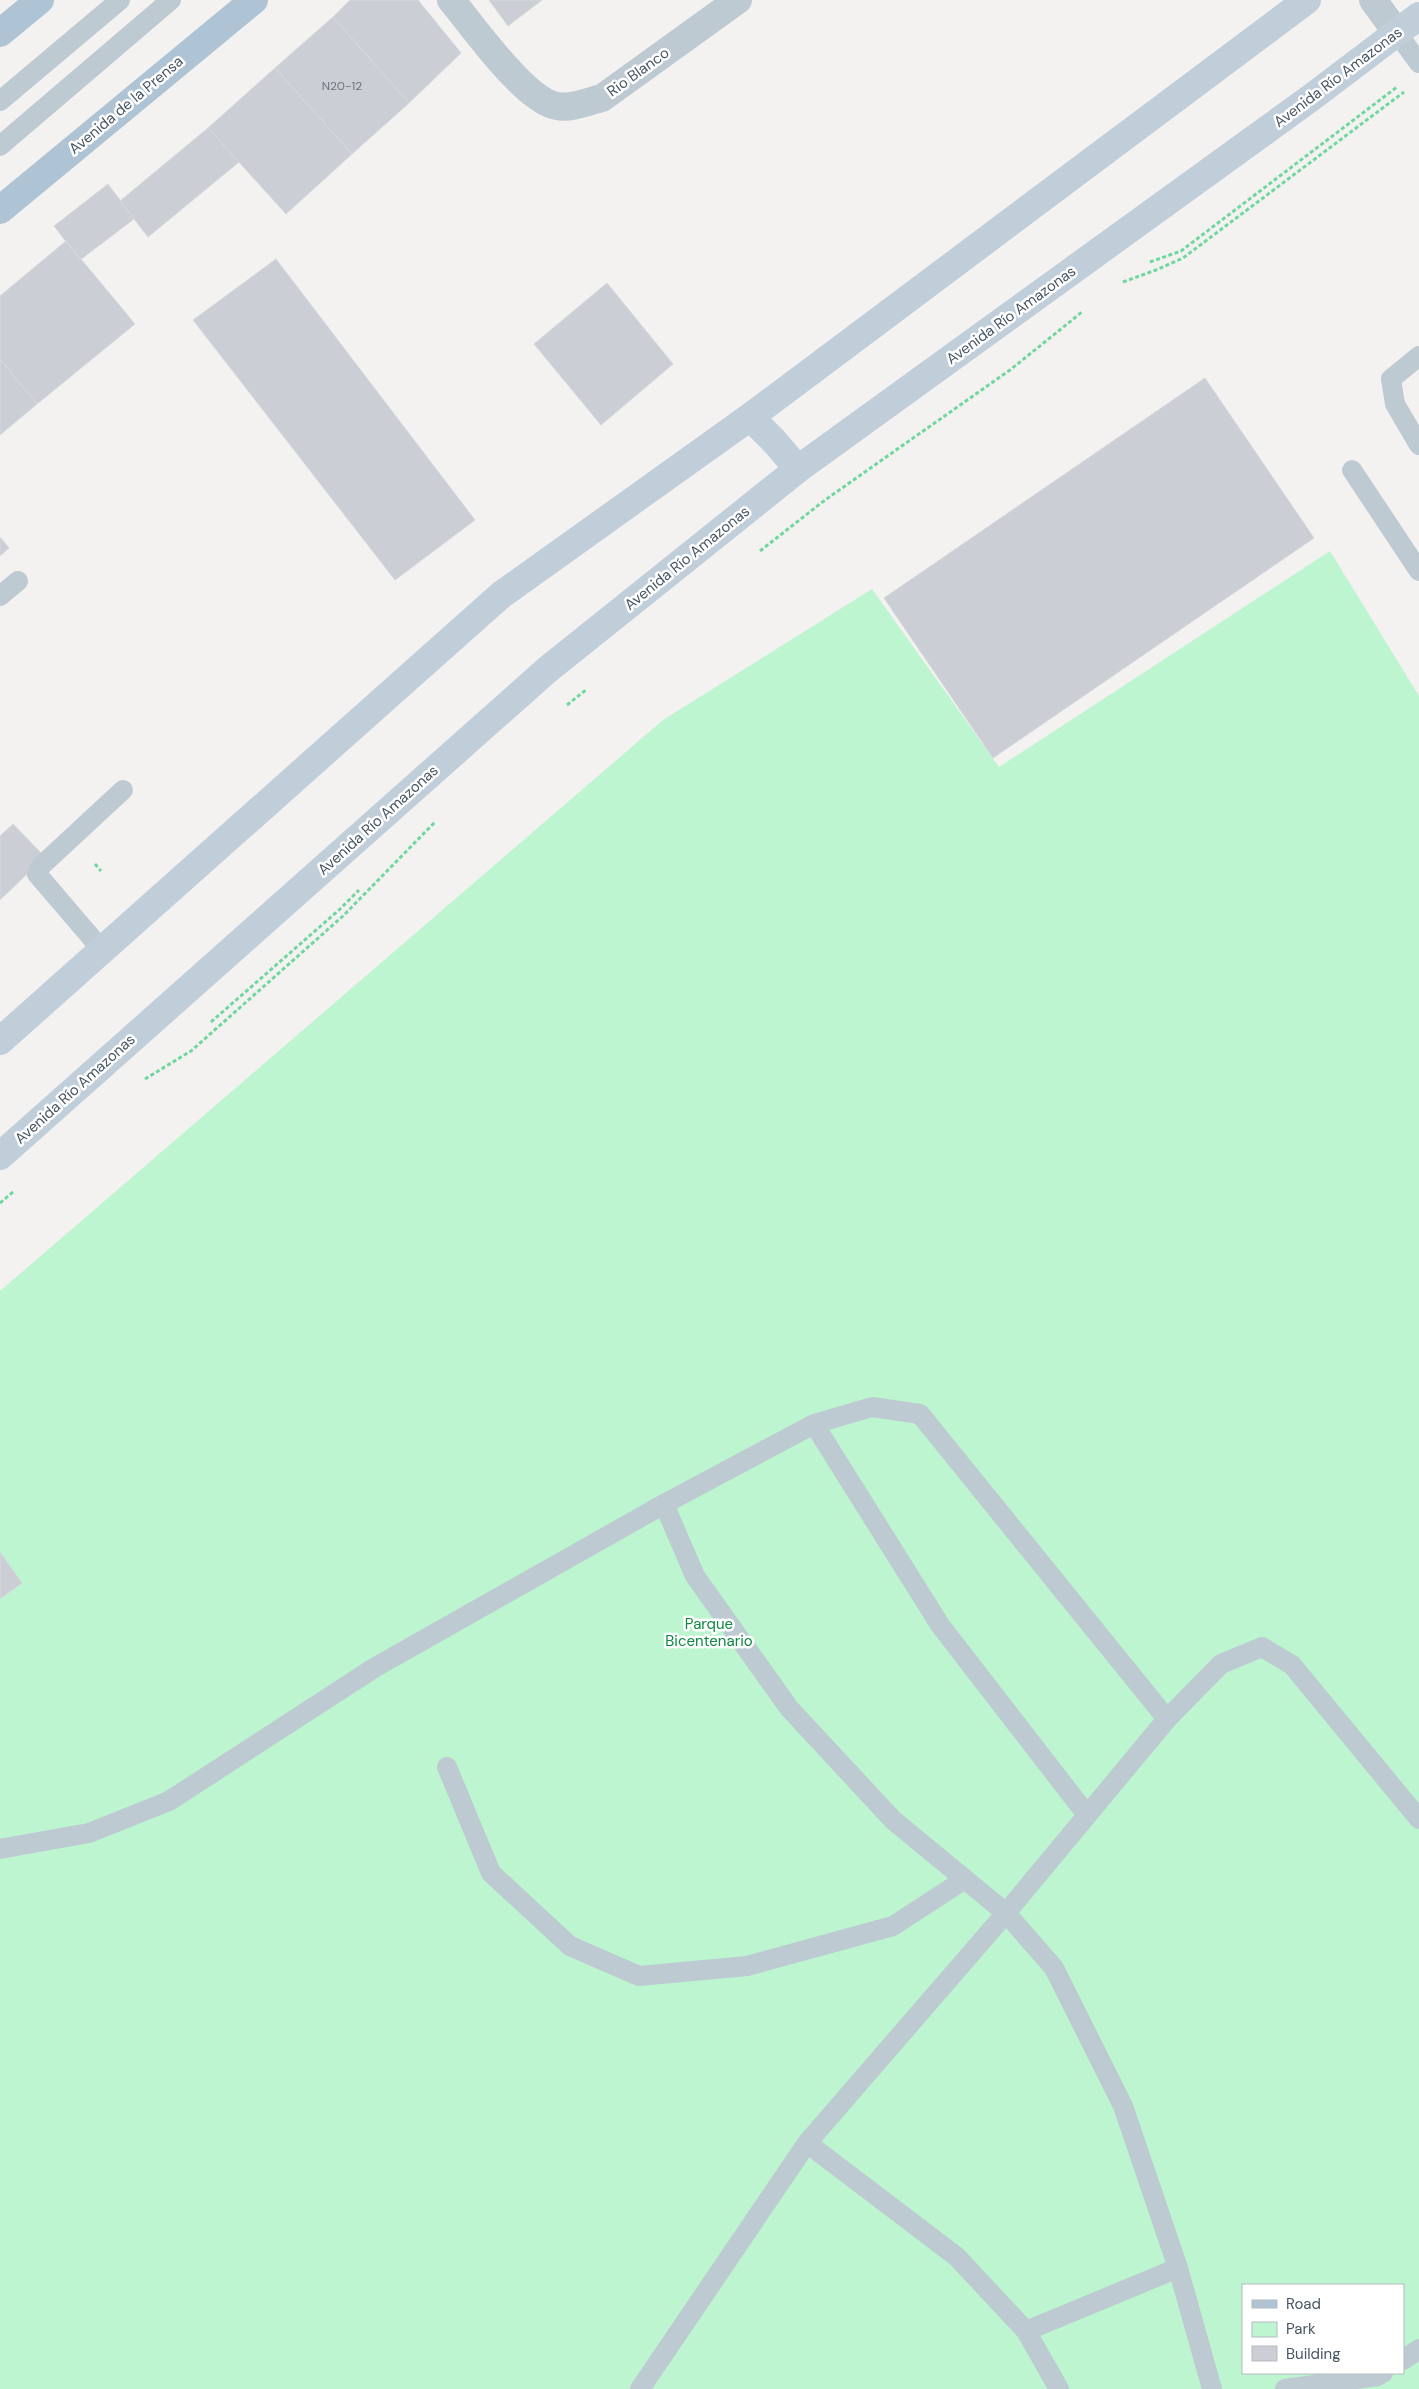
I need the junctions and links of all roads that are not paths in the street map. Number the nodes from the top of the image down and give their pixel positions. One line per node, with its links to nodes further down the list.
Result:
1 (40, 0): 10 (main road)
2 (120, 0): 13 (lane)
3 (171, 0): 14 (lane)
4 (254, 0): 15 (main road, Avenida de la Prensa)
5 (451, 0): 6 (street, Rio Blanco)
6 (738, 0)
7 (1307, 0): 17 (main road)
8 (1373, 0): 11 (street)
9 (1419, 16): 11 (main road, Avenida Río Amazonas)
10 (0, 33)
11 (1397, 33): 12 (lane); 19 (main road, Avenida Río Amazonas)
12 (1419, 63)
13 (0, 101)
14 (0, 146)
15 (0, 210)
16 (1419, 356): 18 (lane)
17 (750, 417): 19 (main road); 25 (main road)
18 (1419, 445)
19 (798, 469): 27 (main road, Avenida Río Amazonas)
20 (1352, 470): 21 (lane)
21 (1419, 571)
22 (18, 581): 23 (lane)
23 (0, 596)
24 (123, 790): 25 (lane)
25 (102, 950): 26 (main road)
26 (0, 1040)
27 (0, 1156)
28 (814, 1424): 29 (lane); 30 (lane); 32 (lane)
29 (664, 1504): 34 (lane); 35 (lane)
30 (1168, 1719): 32 (lane); 33 (lane)
31 (447, 1767): 35 (lane)
32 (1087, 1816): 36 (lane)
33 (1419, 1819)
34 (0, 1848)
35 (965, 1879): 36 (lane)
36 (1006, 1914): 37 (lane); 38 (lane)
37 (808, 2143): 39 (lane); 43 (lane)
38 (1178, 2268): 39 (lane); 45 (lane)
39 (1026, 2331): 44 (lane)
40 (1419, 2349): 41 (lane)
41 (1404, 2359)
42 (1381, 2374): 46 (lane)
43 (640, 2389)
44 (1059, 2389)
45 (1212, 2389)
46 (1285, 2389)

